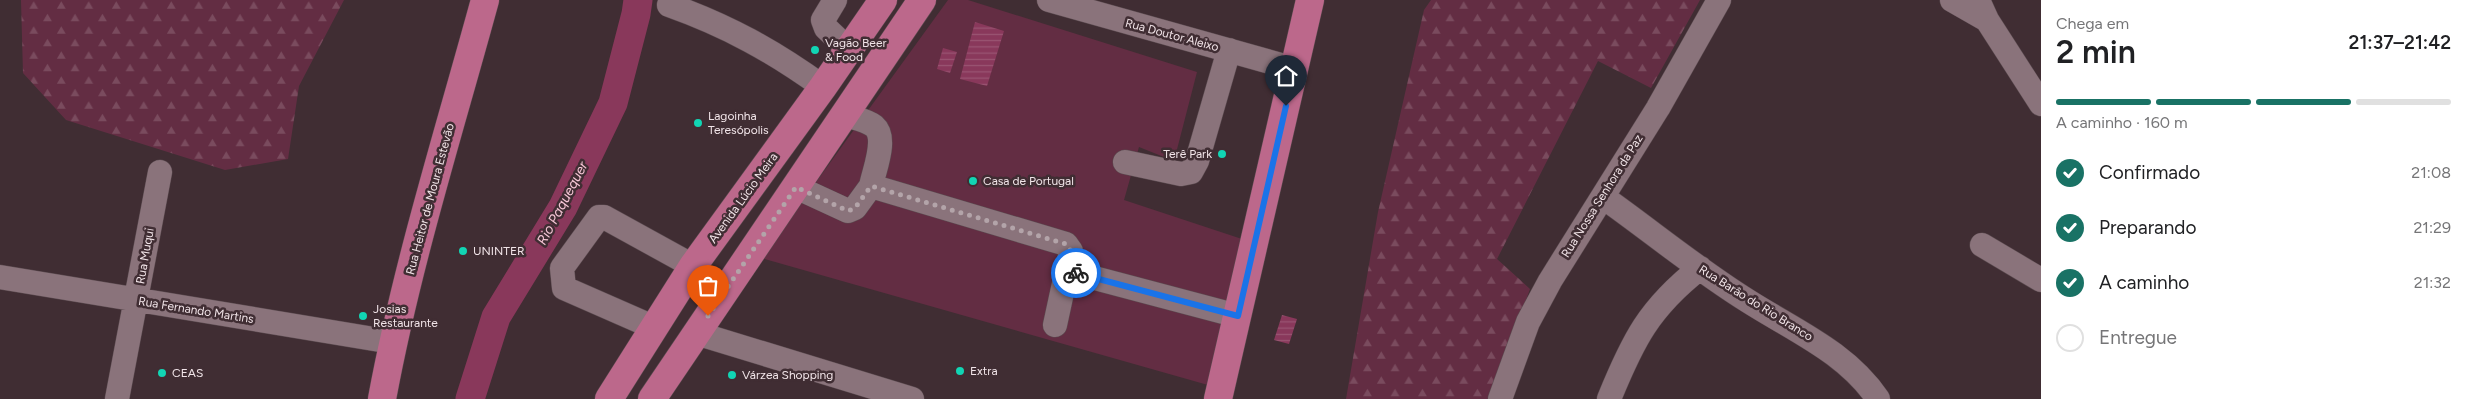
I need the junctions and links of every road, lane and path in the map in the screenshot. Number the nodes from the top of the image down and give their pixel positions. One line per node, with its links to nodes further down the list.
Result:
1 (484, 0): 33 (main road, Rua Heitor de Moura Estevão)
2 (835, 0): 11 (street)
3 (883, 0): 11 (main road, Avenida Lúcio Meira)
4 (922, 0): 16 (main road)
5 (1049, 0): 12 (street, Rua Doutor Aleixo)
6 (1310, 0): 13 (main road)
7 (1719, 0): 21 (street, Rua Nossa Senhora da Paz)
8 (1952, 0): 10 (street)
9 (669, 5): 14 (street)
10 (1983, 10): 15 (street)
11 (849, 50): 14 (main road, Avenida Lúcio Meira)
12 (1229, 50): 13 (street, Rua Doutor Aleixo); 17 (street)
13 (1295, 69): 29 (main road)
14 (823, 87): 23 (main road, Avenida Lúcio Meira)
15 (2041, 104)
16 (845, 114): 19 (street); 20 (main road)
17 (1124, 162)
18 (160, 172): 28 (street, Rua Muqui)
19 (871, 186): 20 (street); 25 (street)
20 (796, 187): 32 (main road)
21 (1603, 197): 24 (street, Rua Barâo do Rio Branco); 41 (street, Rua Nossa Senhora da Paz)
22 (1982, 245): 27 (street)
23 (693, 266): 31 (main road, Avenida Lúcio Meira); 31 (street)
24 (1700, 268): 42 (street); 43 (street, Rua Barâo do Rio Branco)
25 (1068, 271): 29 (street); 30 (street)
26 (0, 277): 28 (street, Rua Fernando Martins)
27 (2041, 280)
28 (137, 300): 33 (street, Rua Fernando Martins); 35 (street, Rua Muqui)
29 (1238, 316): 40 (main road)
30 (1054, 325)
31 (653, 327): 37 (main road, Avenida Lúcio Meira)
32 (696, 333): 34 (street); 38 (main road)
33 (392, 342): 36 (main road, Rua Heitor de Moura Estevão)
34 (855, 391): 39 (street)
35 (117, 399)
36 (382, 399)
37 (609, 399)
38 (652, 399)
39 (912, 399)
40 (1218, 399)
41 (1500, 399)
42 (1609, 399)
43 (1878, 399)

